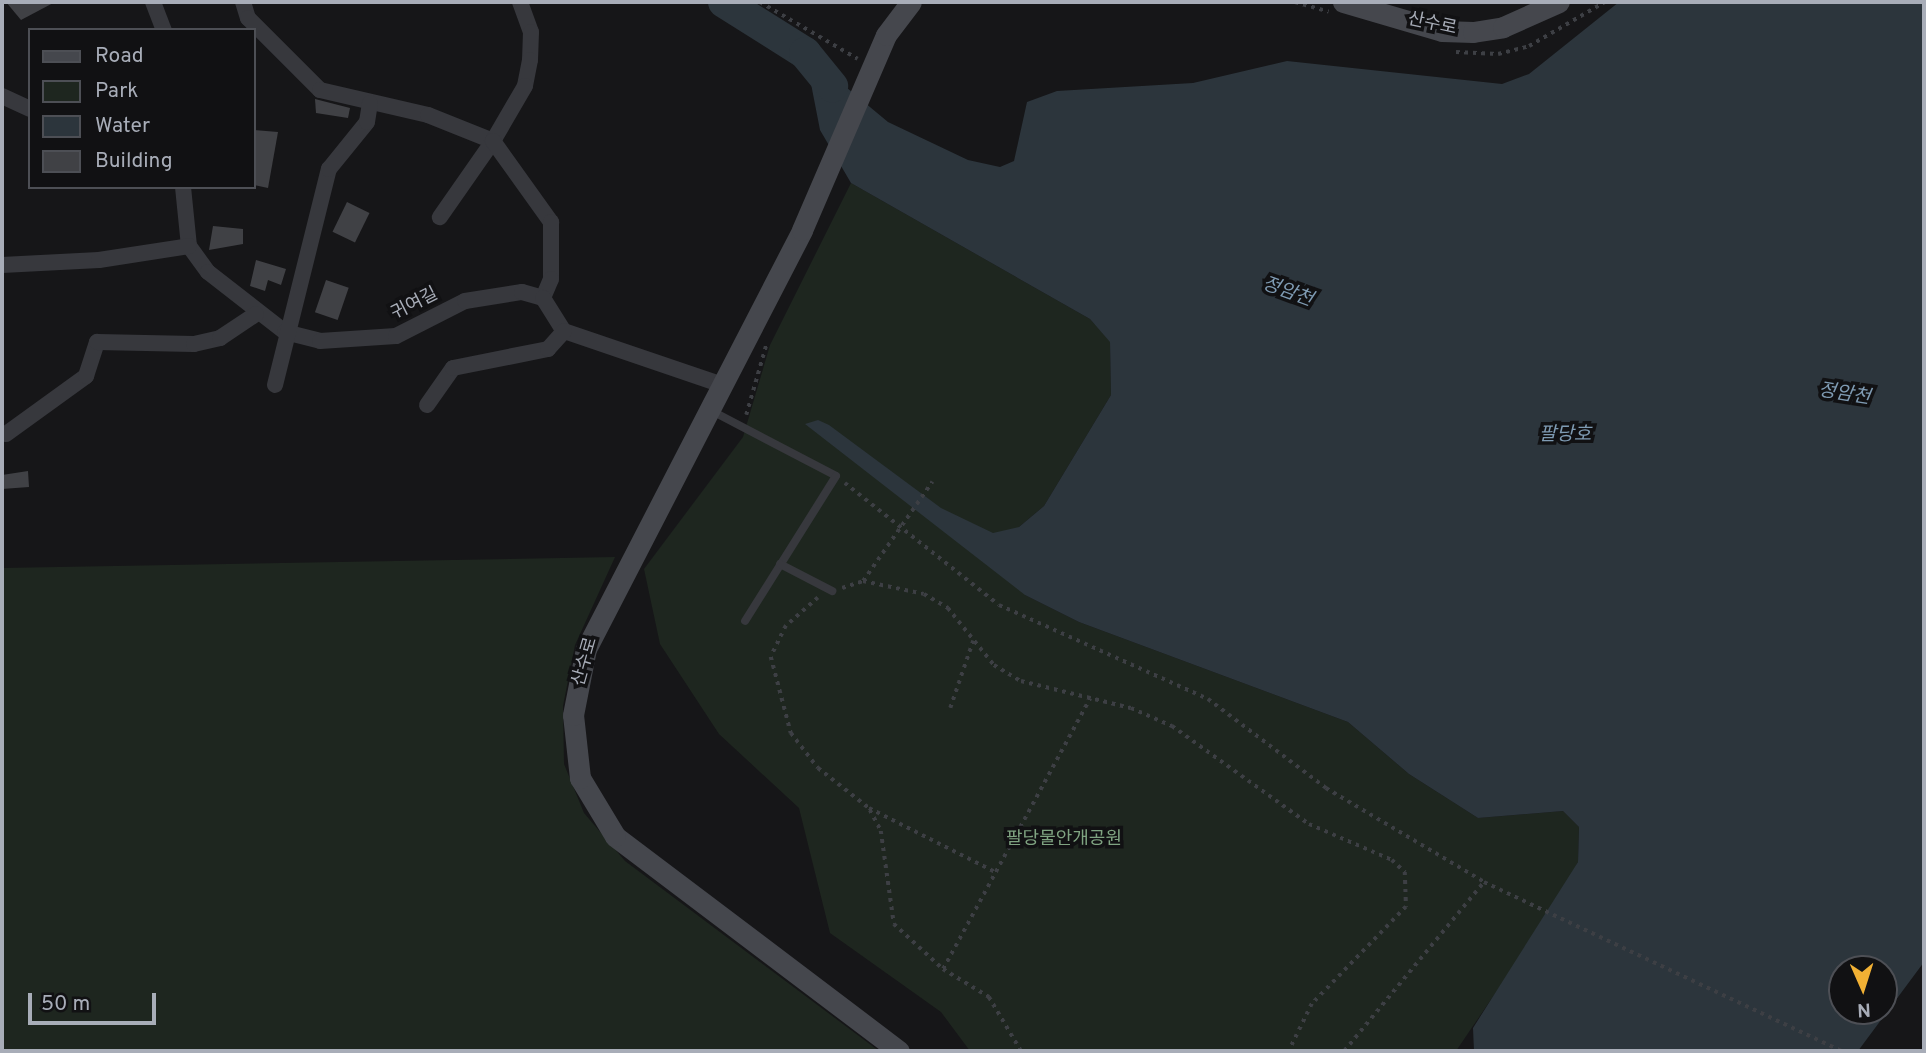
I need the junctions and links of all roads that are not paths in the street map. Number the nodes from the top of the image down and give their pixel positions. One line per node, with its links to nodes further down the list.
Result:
1 (153, 2): 7 (street)
2 (243, 2): 9 (street)
3 (520, 2): 11 (street)
4 (911, 2): 21 (main road, 산수로)
5 (1343, 2): 6 (main road, 산수로)
6 (1559, 2)
7 (163, 28)
8 (2, 96): 10 (street)
9 (370, 103): 11 (street); 19 (street)
10 (28, 108)
11 (493, 141): 13 (street); 16 (street)
12 (183, 189): 14 (street)
13 (440, 217)
14 (189, 246): 15 (street); 17 (street, 귀여길)
15 (2, 265)
16 (543, 298): 18 (street); 19 (street, 귀여길)
17 (256, 314): 19 (street, 귀여길); 24 (street)
18 (564, 331): 21 (street); 22 (street)
19 (285, 332): 20 (street)
20 (275, 384)
21 (723, 385): 23 (main road, 산수로)
22 (427, 405)
23 (710, 410): 25 (lane); 28 (main road, 산수로)
24 (6, 434)
25 (780, 564): 26 (lane); 27 (lane)
26 (832, 591)
27 (745, 621)
28 (899, 1051)

